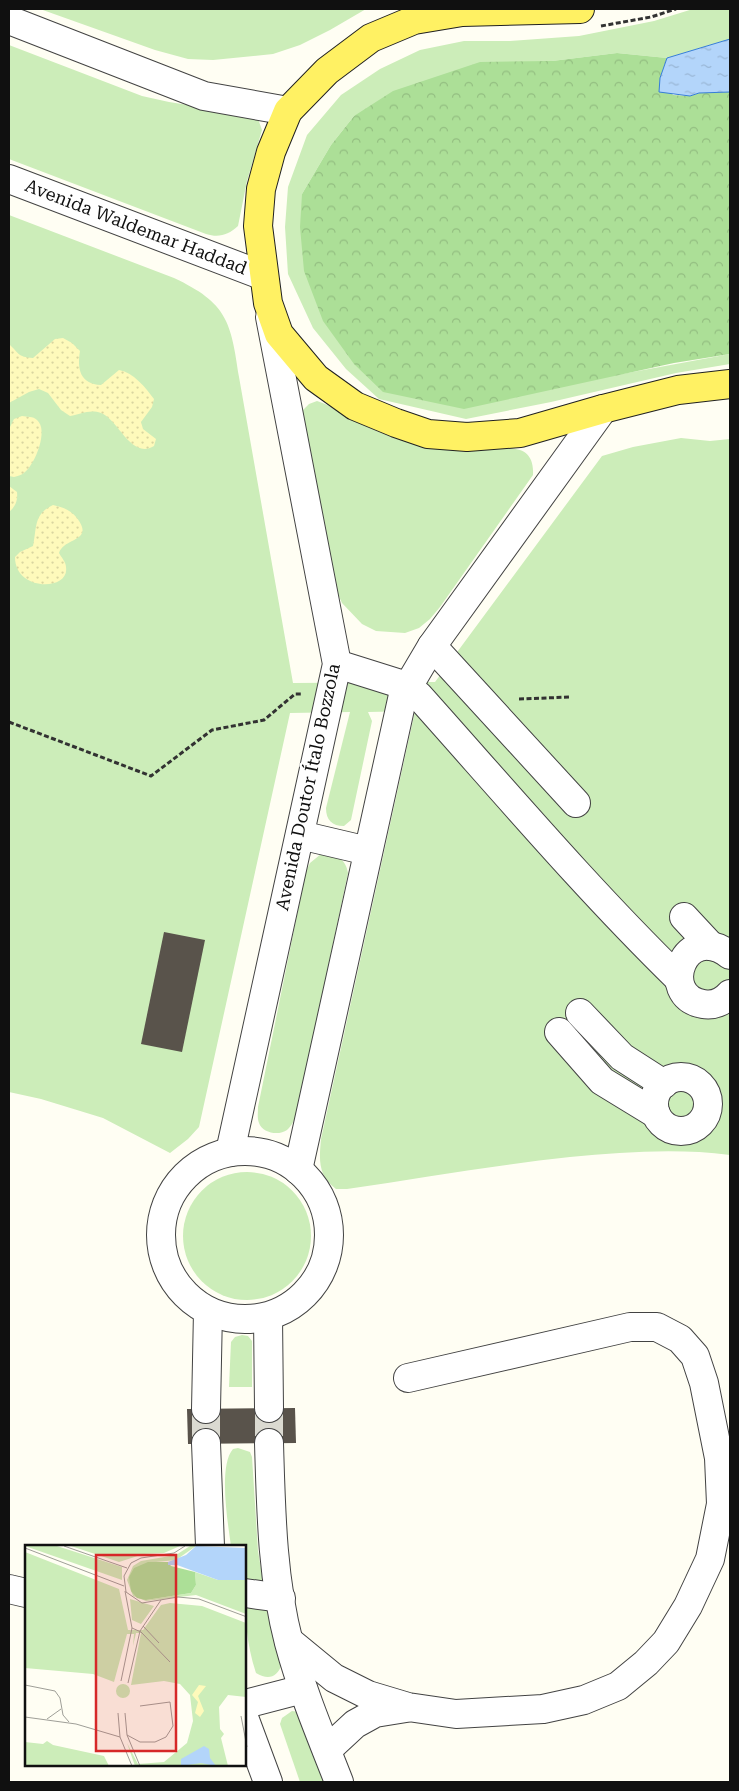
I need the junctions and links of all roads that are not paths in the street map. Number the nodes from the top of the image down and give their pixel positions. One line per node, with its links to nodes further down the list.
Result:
1 (588, 18): 3 (main road, Avenida Waldemar Haddad)
2 (9, 20): 3 (street)
3 (288, 111): 5 (main road, Avenida Waldemar Haddad)
4 (9, 179): 5 (street, Avenida Waldemar Haddad)
5 (264, 276): 6 (main road, Avenida Waldemar Haddad)
6 (268, 303): 8 (main road, Avenida Waldemar Haddad); 10 (street, Avenida Doutor Ítalo Bozzola)
7 (730, 384): 8 (main road, Avenida Waldemar Haddad)
8 (603, 409): 9 (street)
9 (432, 646): 11 (street); 12 (street)
10 (337, 664): 11 (street); 13 (street, Avenida Doutor Ítalo Bozzola)
11 (407, 686): 14 (street); 17 (street)
12 (576, 803)
13 (300, 835): 14 (street); 23 (street, Avenida Doutor Ítalo Bozzola)
14 (368, 851): 24 (street)
15 (684, 916): 16 (street)
16 (721, 950): 17 (street)
17 (678, 978): 18 (street)
18 (730, 994)
19 (580, 1013): 21 (street)
20 (559, 1032): 22 (street)
21 (664, 1084): 22 (street); 22 (street)
22 (656, 1114)
23 (230, 1152): 24 (street); 25 (street)
24 (298, 1170): 26 (street)
25 (208, 1311): 26 (street); 28 (street)
26 (268, 1317): 29 (street)
27 (408, 1378): 40 (street)
28 (206, 1408)
29 (269, 1408)
30 (269, 1443): 36 (street)
31 (206, 1444): 32 (street)
32 (210, 1545)
33 (9, 1589): 34 (street)
34 (25, 1593)
35 (246, 1593): 36 (street)
36 (281, 1598): 37 (street)
37 (289, 1641): 38 (street); 40 (street)
38 (303, 1689): 39 (street); 42 (street)
39 (246, 1704)
40 (408, 1707): 42 (street)
41 (246, 1723): 43 (street)
42 (327, 1750): 44 (street)
43 (268, 1782)
44 (339, 1782)

